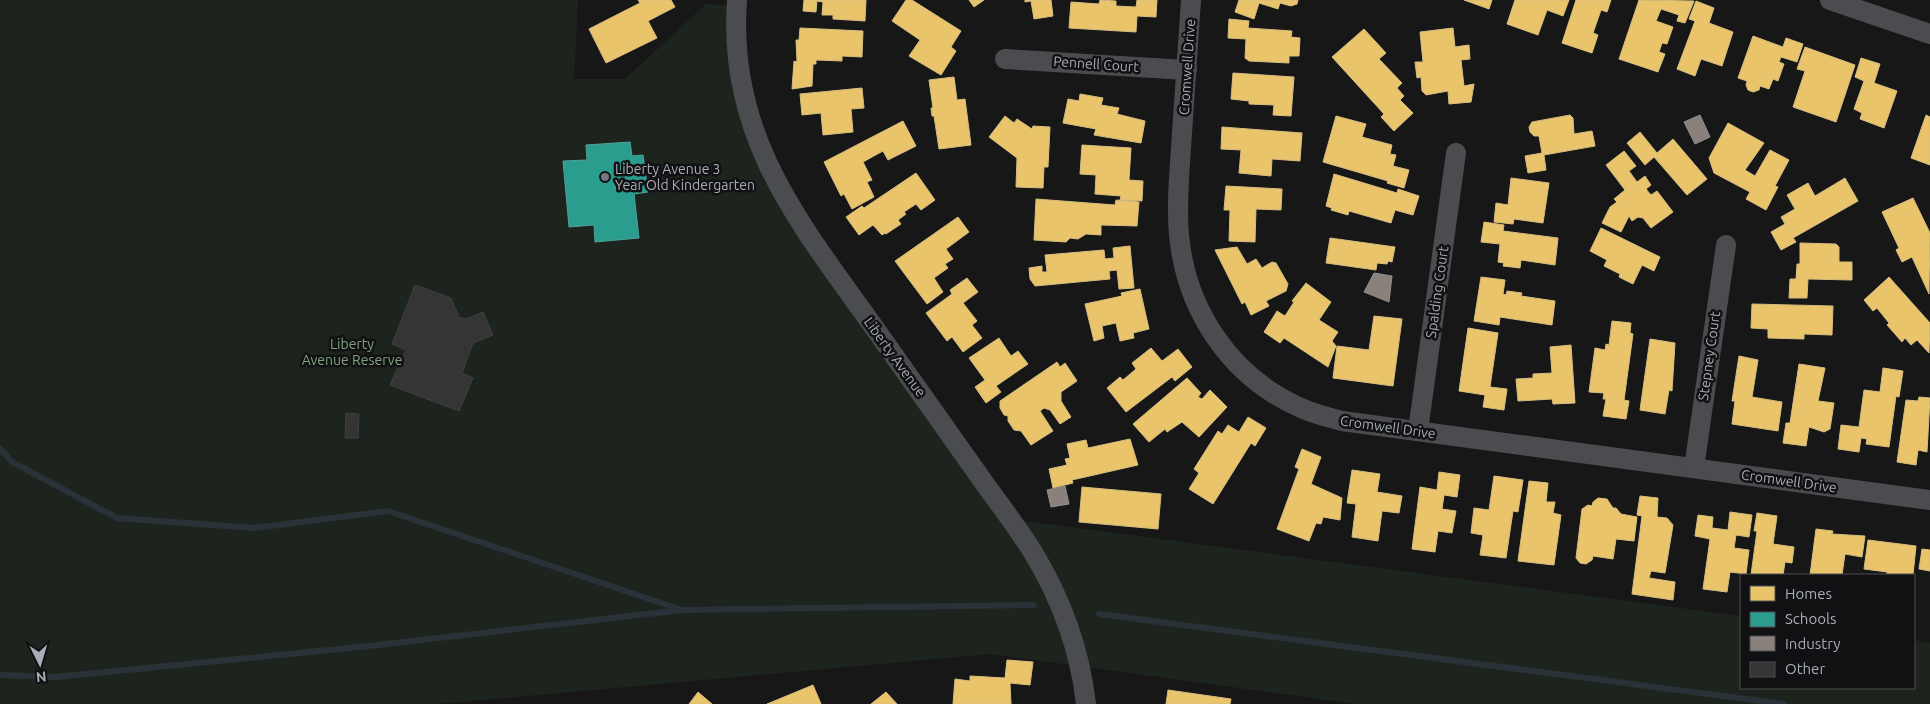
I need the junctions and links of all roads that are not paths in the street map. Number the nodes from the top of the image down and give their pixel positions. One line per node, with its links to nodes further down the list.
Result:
1 (737, 0): 12 (street, Liberty Avenue)
2 (1191, 0): 6 (street, Cromwell Drive)
3 (1830, 0): 4 (street)
4 (1930, 34)
5 (1004, 59): 6 (street, Pennell Court)
6 (1187, 70): 9 (street, Cromwell Drive)
7 (1456, 153): 9 (street, Spalding Court)
8 (1726, 245): 10 (street, Stepney Court)
9 (1418, 431): 10 (street, Cromwell Drive)
10 (1694, 468): 11 (street, Cromwell Drive)
11 (1930, 500)
12 (1086, 704)

